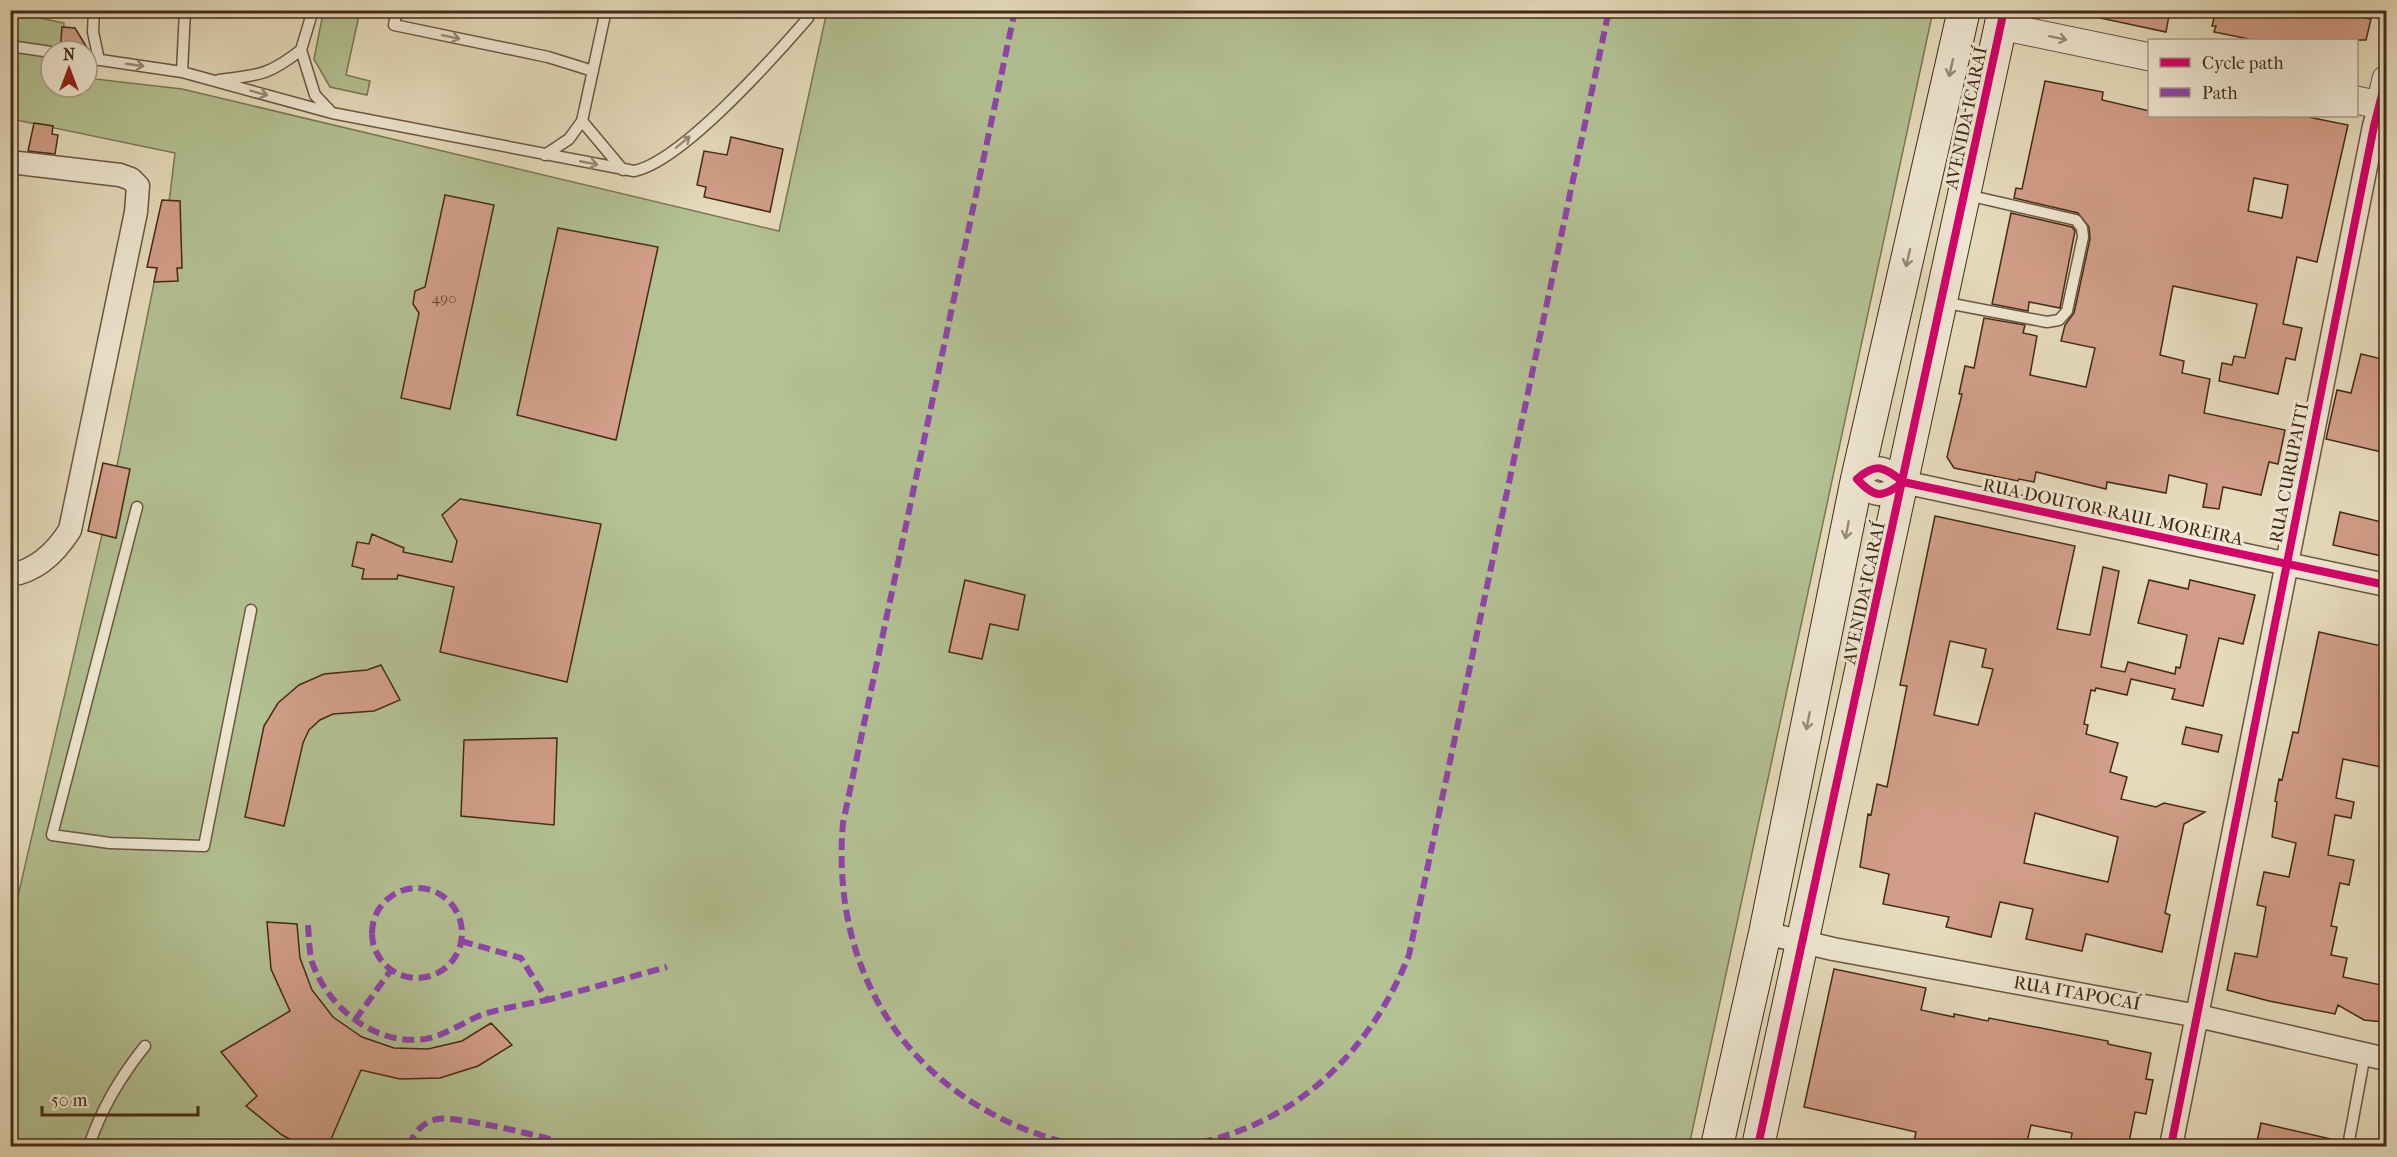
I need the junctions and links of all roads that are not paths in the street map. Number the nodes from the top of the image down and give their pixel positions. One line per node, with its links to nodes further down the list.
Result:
1 (94, 10): 9 (lane)
2 (185, 10): 16 (lane)
3 (313, 10): 12 (lane)
4 (397, 10): 15 (lane, one-way to 15)
5 (606, 10): 15 (lane)
6 (810, 10): 24 (lane, one-way to 6)
7 (1964, 10): 27 (main road, AVENIDA ICARAÍ, one-way to 27)
8 (1995, 16): 13 (street, one-way to 13); 25 (main road, AVENIDA ICARAÍ)
9 (94, 39)
10 (10, 46): 11 (lane)
11 (39, 50)
12 (301, 50): 18 (lane); 20 (lane)
13 (2148, 56)
14 (99, 60): 16 (lane, one-way to 16)
15 (593, 71): 21 (lane)
16 (182, 72): 18 (lane)
17 (2386, 79): 19 (street, RUA CURUPAITI)
18 (214, 81): 20 (lane, one-way to 20)
19 (2374, 104): 30 (street, RUA CURUPAITI)
20 (332, 113): 22 (lane)
21 (582, 121): 22 (lane); 24 (lane)
22 (545, 155): 24 (lane, one-way to 24)
23 (10, 162): 31 (street)
24 (623, 170)
25 (1965, 194): 26 (main road, AVENIDA ICARAÍ); 26 (lane)
26 (1942, 302): 28 (main road, AVENIDA ICARAÍ)
27 (1857, 479): 28 (street, RUA DOUTOR RAUL MOREIRA); 34 (main road, AVENIDA ICARAÍ, one-way to 34)
28 (1903, 482): 30 (street, RUA DOUTOR RAUL MOREIRA); 35 (main road, AVENIDA ICARAÍ)
29 (137, 507): 33 (lane)
30 (2286, 564): 32 (street, RUA DOUTOR RAUL MOREIRA); 36 (street, RUA CURUPAITI)
31 (10, 575)
32 (2386, 585)
33 (251, 610)
34 (1765, 933): 35 (street, RUA ITAPOCAÍ); 40 (main road, AVENIDA ICARAÍ)
35 (1804, 943): 36 (street, RUA ITAPOCAÍ); 41 (main road, AVENIDA ICARAÍ)
36 (2198, 1016): 38 (street, RUA ITAPOCAÍ); 42 (street, RUA CURUPAITI)
37 (145, 1046): 39 (lane)
38 (2376, 1057): 43 (lane)
39 (89, 1146)
40 (1717, 1146)
41 (1758, 1146)
42 (2170, 1146)
43 (2348, 1146)

